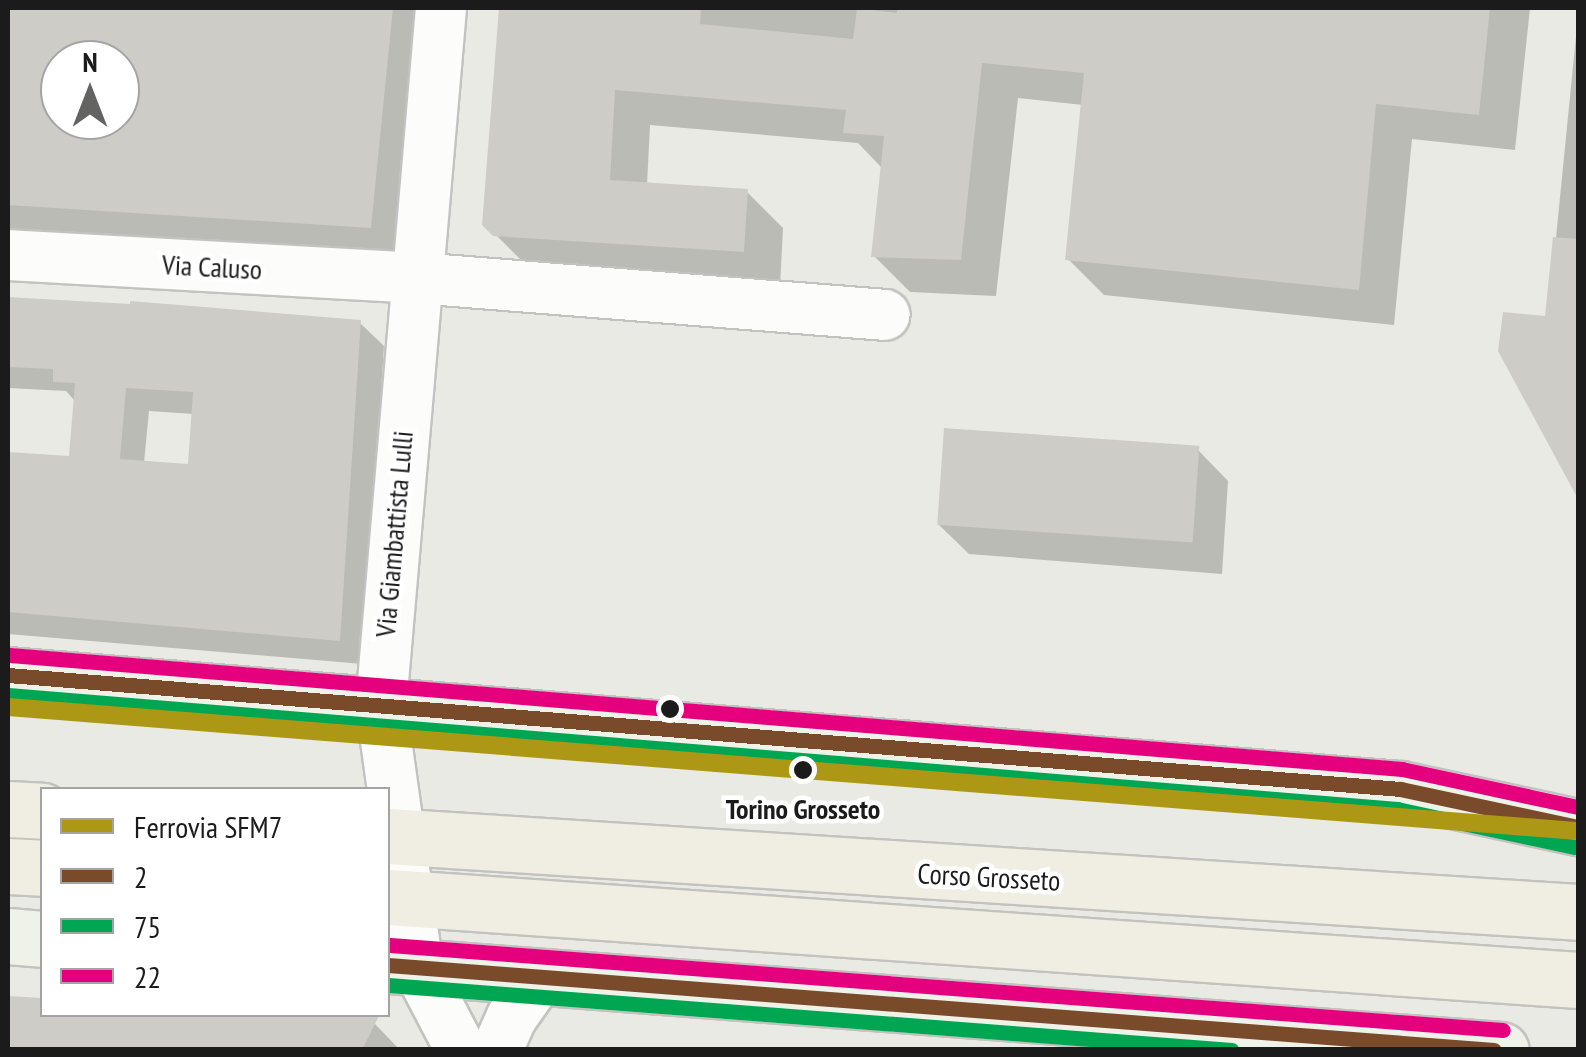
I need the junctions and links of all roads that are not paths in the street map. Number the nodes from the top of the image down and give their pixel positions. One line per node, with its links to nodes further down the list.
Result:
1 (442, 8): 3 (street, Via Giambattista Lulli)
2 (8, 255): 3 (street, Via Caluso)
3 (416, 278): 4 (street); 6 (street, Via Giambattista Lulli)
4 (885, 315)
5 (8, 675): 6 (main road)
6 (381, 704): 7 (street, Via Giambattista Lulli); 8 (main road)
7 (389, 787)
8 (1400, 789): 10 (street); 13 (main road)
9 (390, 803): 14 (street, Via Giambattista Lulli)
10 (1578, 803)
11 (8, 808): 12 (main road)
12 (40, 811)
13 (1578, 827)
14 (393, 836): 17 (street, Via Giambattista Lulli); 18 (main road, Corso Grosseto)
15 (8, 866): 16 (main road)
16 (40, 868)
17 (398, 898): 21 (street, Via Giambattista Lulli); 23 (main road)
18 (1578, 912)
19 (8, 936): 20 (main road)
20 (40, 939)
21 (403, 967): 22 (main road); 25 (street, Via Giambattista Lulli)
22 (540, 977): 24 (main road); 26 (street)
23 (1578, 980)
24 (1414, 1046): 27 (main road)
25 (461, 1050)
26 (497, 1050)
27 (1500, 1050)

